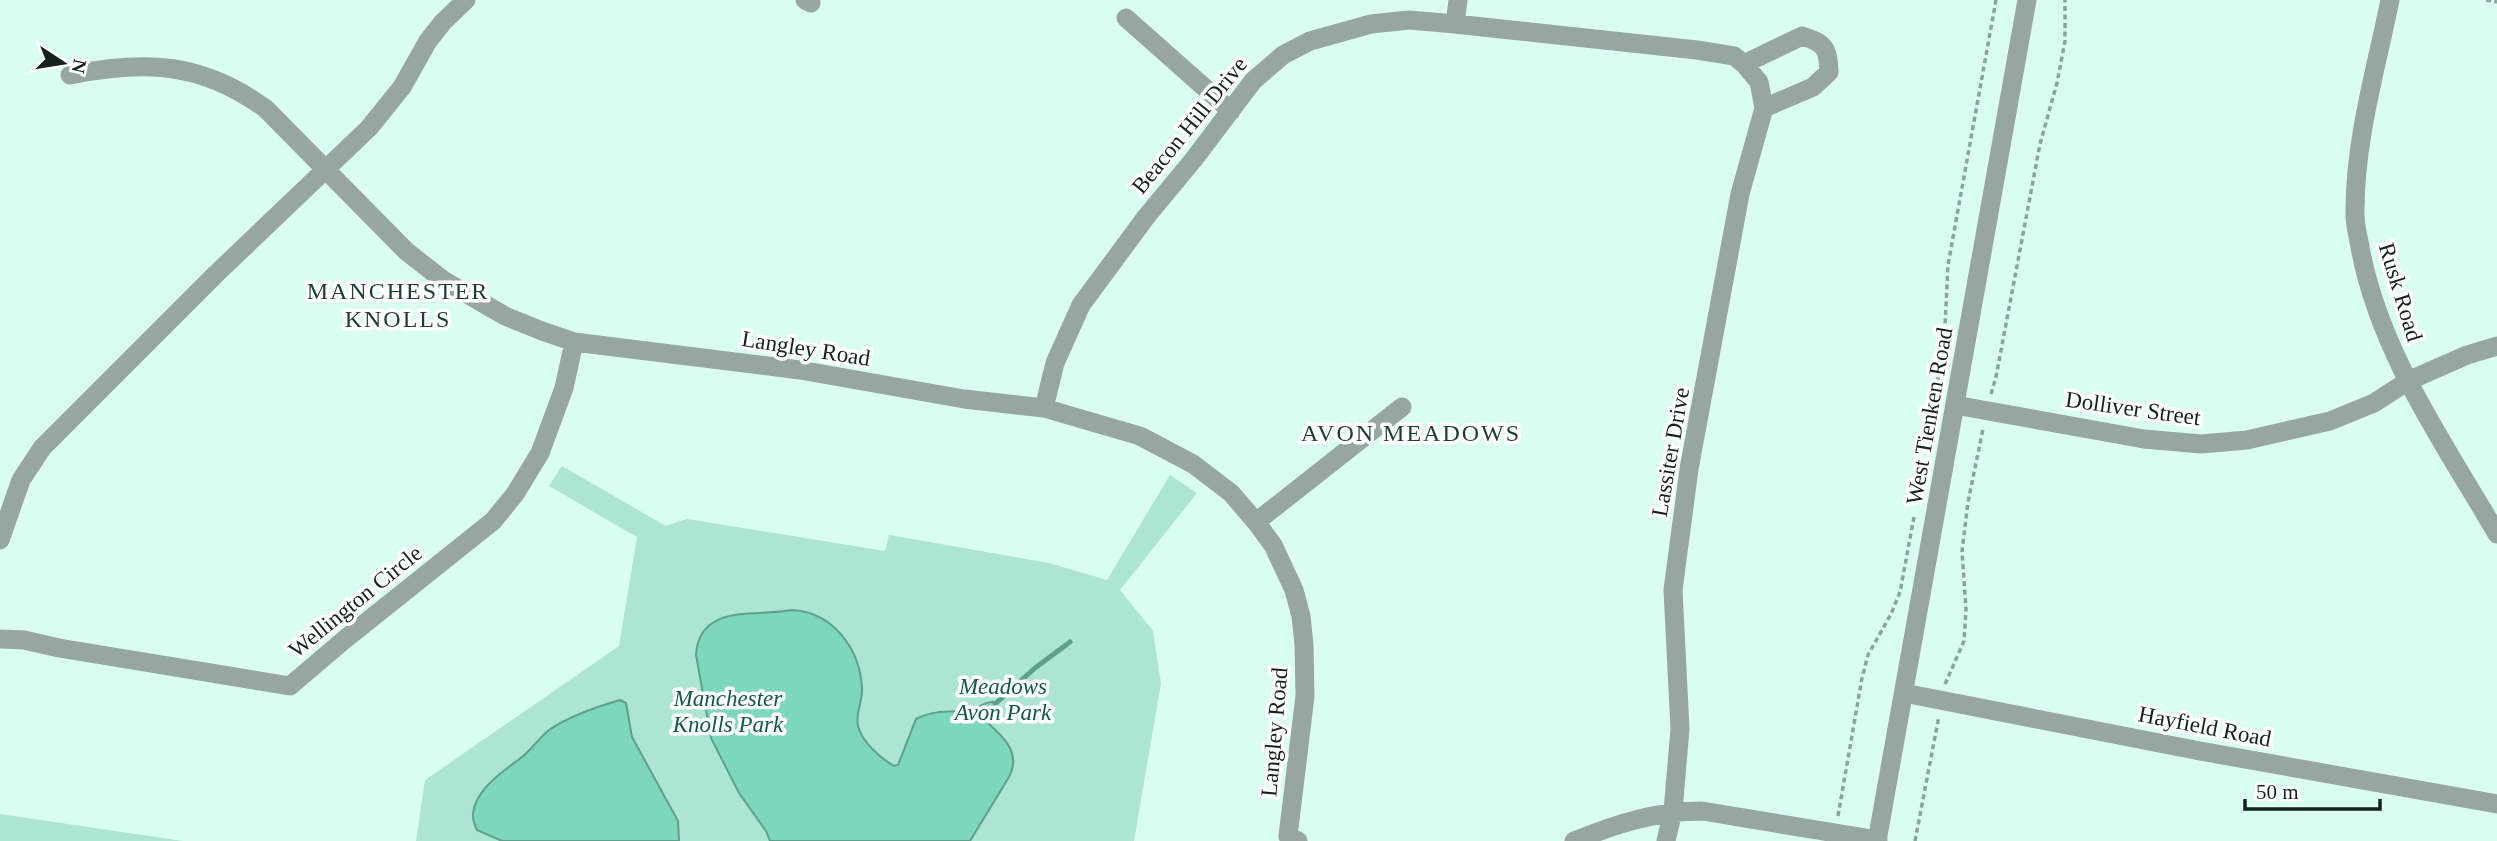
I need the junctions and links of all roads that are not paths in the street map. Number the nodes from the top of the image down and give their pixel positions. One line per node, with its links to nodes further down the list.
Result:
1 (467, 0): 11 (street)
2 (1458, 0): 6 (street)
3 (2027, 0): 15 (street, West Tienken Road)
4 (2390, 0): 14 (street, Rusk Road)
5 (1126, 18): 10 (street)
6 (1455, 24): 7 (street); 10 (street, Beacon Hill Drive)
7 (1744, 64): 9 (street); 9 (street)
8 (71, 75): 11 (street, Langley Road)
9 (1764, 108): 24 (street, Lassiter Drive)
10 (1231, 111): 17 (street, Beacon Hill Drive)
11 (326, 169): 12 (street, Langley Road); 20 (street)
12 (574, 342): 17 (street, Langley Road); 21 (street, Wellington Circle)
13 (2497, 346): 14 (street, Dolliver Street)
14 (2408, 381): 15 (street, Dolliver Street); 19 (street, Rusk Road)
15 (1955, 405): 22 (street, West Tienken Road)
16 (1402, 407): 18 (street)
17 (1044, 408): 18 (street, Langley Road)
18 (1256, 522): 27 (street, Langley Road)
19 (2497, 534)
20 (0, 540)
21 (0, 639)
22 (1904, 693): 23 (street, Hayfield Road); 26 (street, West Tienken Road)
23 (2497, 804)
24 (1673, 811): 25 (street); 26 (street); 28 (street)
25 (1582, 840)
26 (1877, 840)
27 (1298, 841)
28 (1667, 841)

